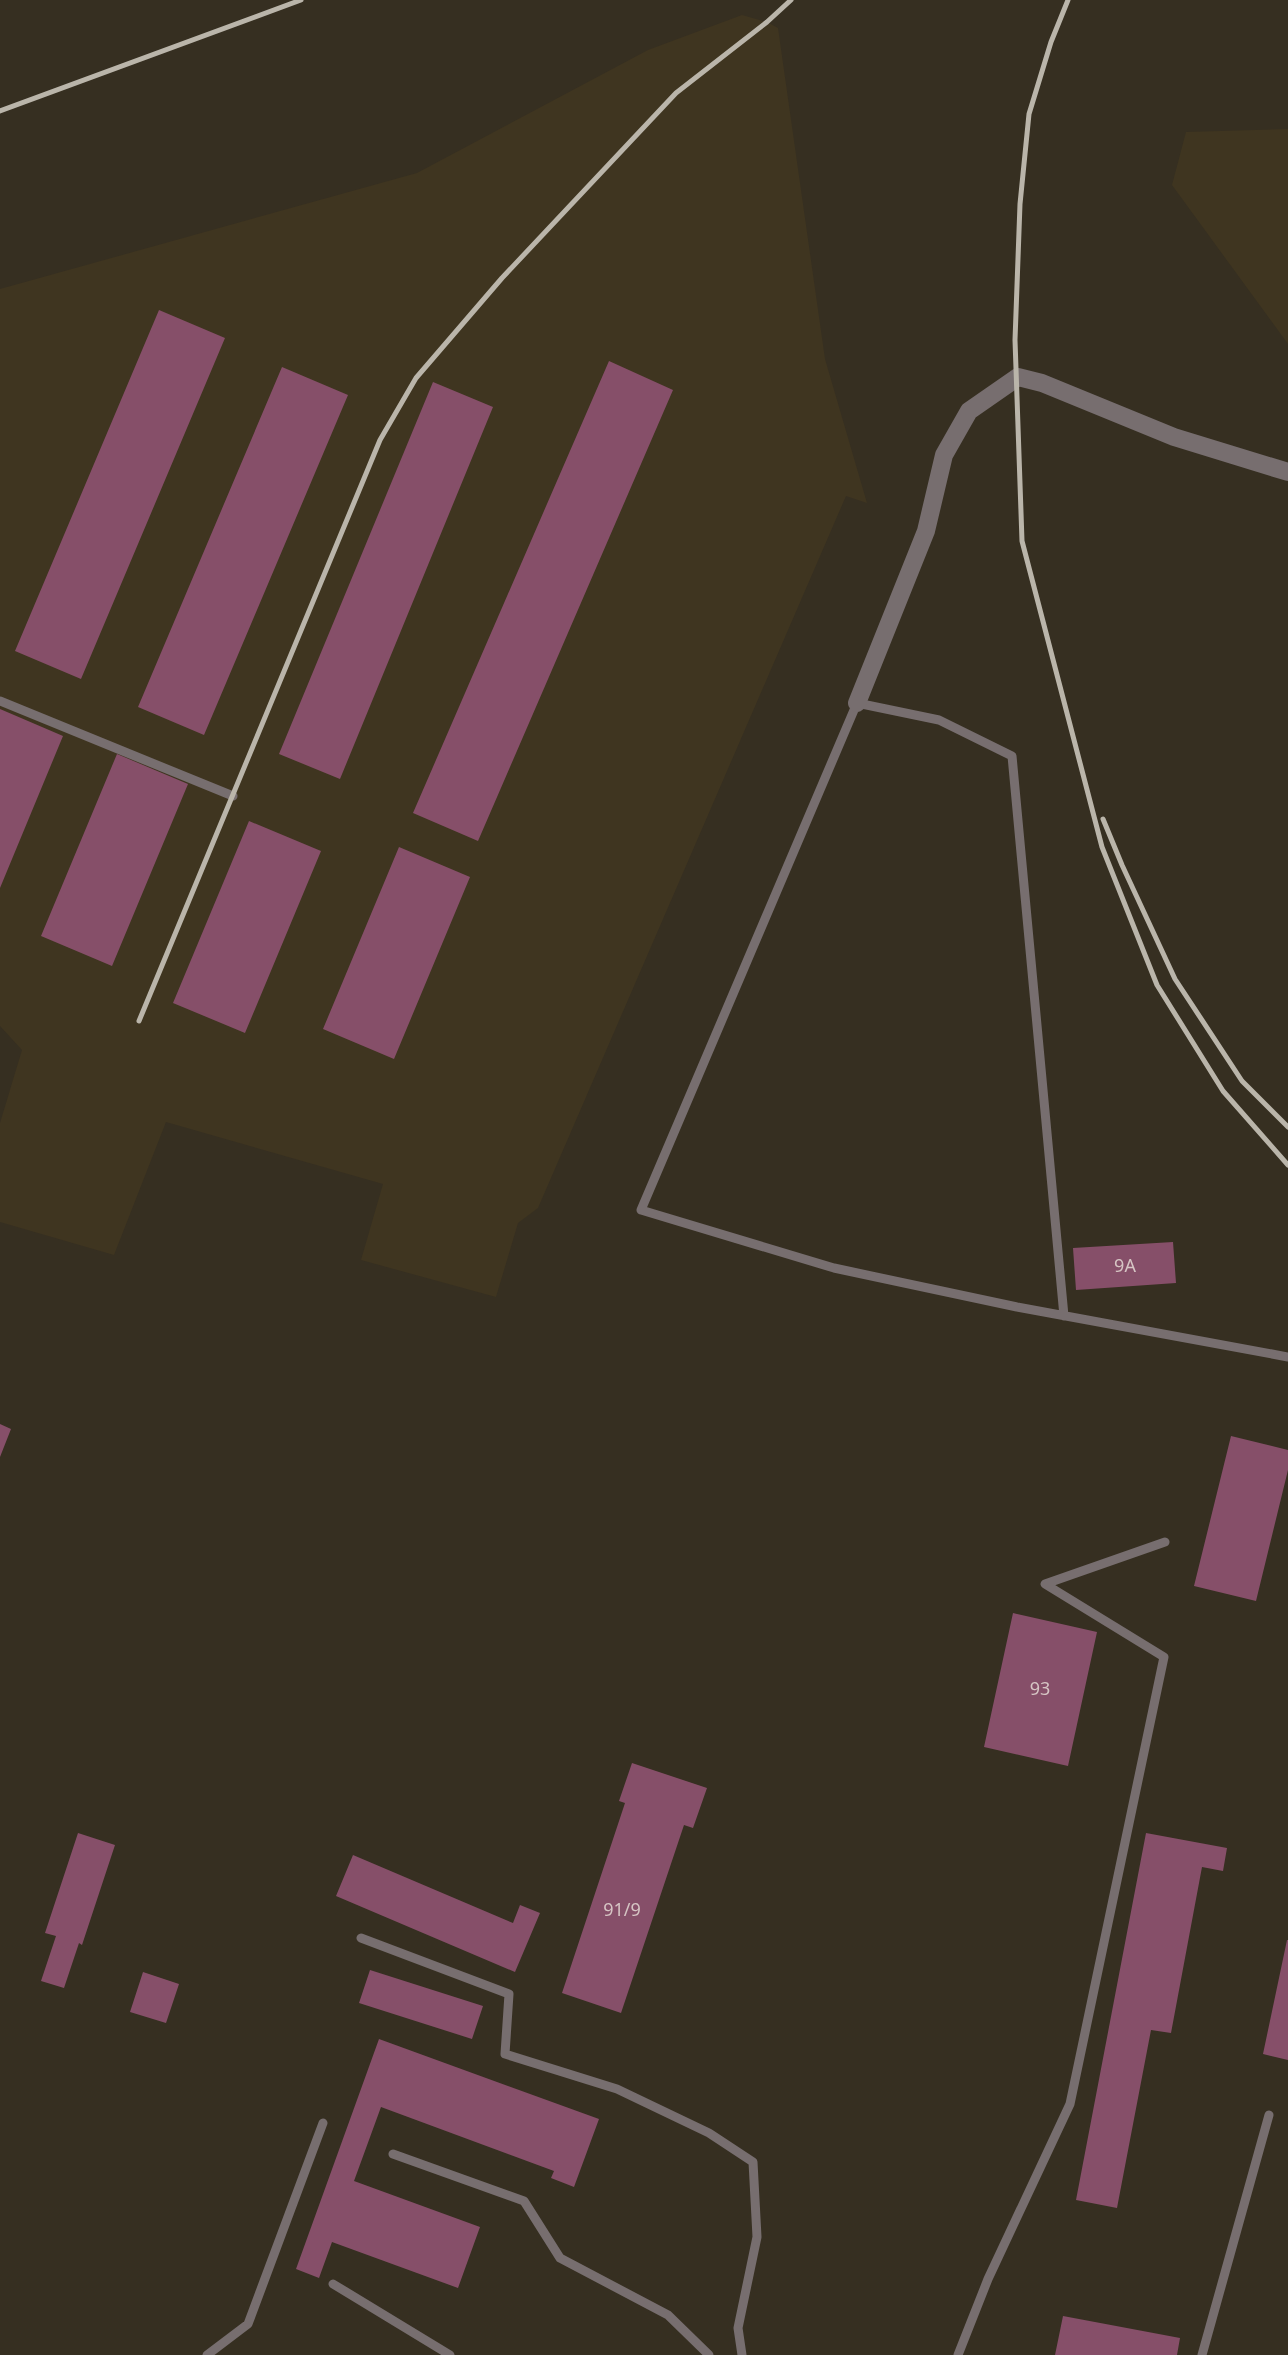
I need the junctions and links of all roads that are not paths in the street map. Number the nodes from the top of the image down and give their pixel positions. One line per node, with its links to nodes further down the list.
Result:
1 (1288, 472): 3 (street)
2 (0, 701): 4 (lane)
3 (857, 703): 5 (lane); 5 (lane)
4 (233, 796)
5 (1064, 1315): 6 (lane)
6 (1288, 1357)
7 (1165, 1542): 17 (lane)
8 (361, 1938): 16 (lane)
9 (1269, 2115): 18 (lane)
10 (323, 2123): 13 (lane)
11 (393, 2154): 15 (lane)
12 (333, 2284): 14 (lane)
13 (208, 2355)
14 (450, 2355)
15 (709, 2355)
16 (743, 2355)
17 (958, 2355)
18 (1202, 2355)

